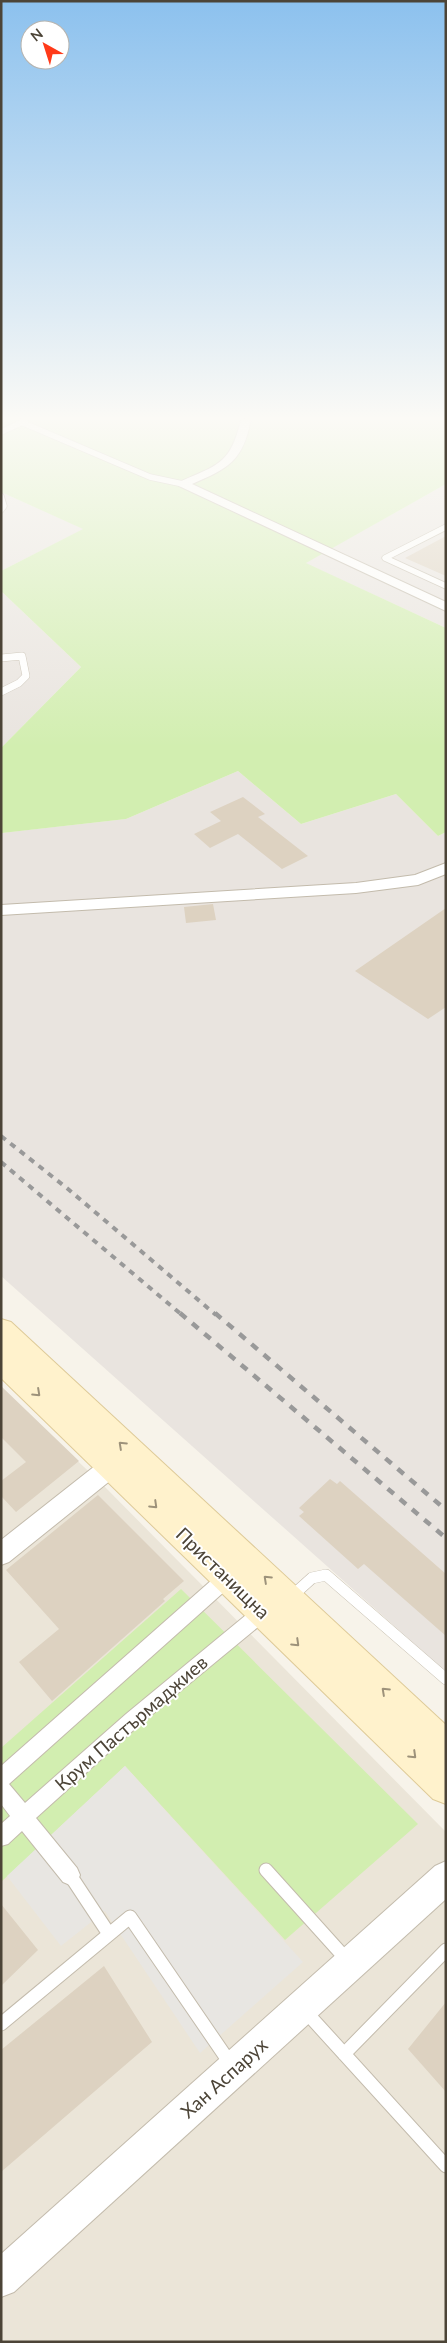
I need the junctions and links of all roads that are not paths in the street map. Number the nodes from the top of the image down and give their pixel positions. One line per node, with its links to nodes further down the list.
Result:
1 (278, 528): 4 (street)
2 (443, 528): 3 (lane)
3 (446, 586)
4 (446, 607)
5 (1, 658): 6 (lane)
6 (1, 692)
7 (446, 868): 8 (street)
8 (1, 910)
9 (1, 1331): 14 (main road, Пристанищна, one-way to 9)
10 (1, 1359): 11 (main road, Пристанищна, one-way to 11)
11 (113, 1465): 12 (street); 13 (main road, Пристанищна, one-way to 13)
12 (1, 1554)
13 (228, 1577): 14 (main road, Пристанищна); 17 (street)
14 (275, 1606): 15 (lane); 16 (main road, Пристанищна, one-way to 14); 18 (main road, Пристанищна, one-way to 18); 20 (street, Крум Пастърмаджиев)
15 (446, 1678)
16 (446, 1748)
17 (1, 1779)
18 (446, 1786)
19 (1, 1789): 20 (street)
20 (24, 1816): 21 (street, Крум Пастърмаджиев); 23 (street)
21 (1, 1836)
22 (266, 1870): 27 (lane)
23 (70, 1875): 25 (lane)
24 (446, 1877): 27 (street, Хан Аспарух)
25 (109, 1934): 29 (lane); 31 (lane)
26 (446, 1950): 30 (lane)
27 (350, 1964): 28 (street, Хан Аспарух)
28 (302, 2008): 30 (lane); 31 (street, Хан Аспарух)
29 (1, 2024)
30 (344, 2054): 32 (lane)
31 (234, 2069): 33 (street, Хан Аспарух)
32 (446, 2166)
33 (1, 2279)

